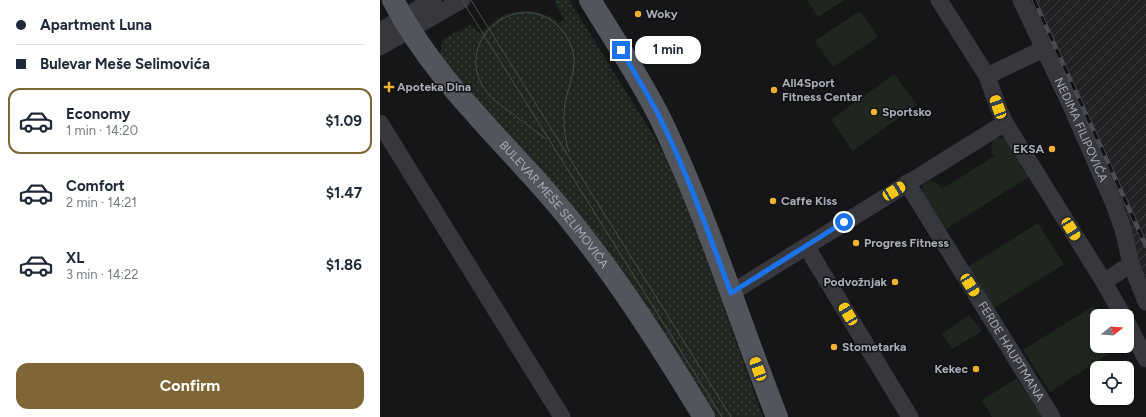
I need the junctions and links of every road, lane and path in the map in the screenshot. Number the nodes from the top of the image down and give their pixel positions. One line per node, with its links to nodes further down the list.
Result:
1 (433, 0): 6 (street)
2 (462, 0): 6 (street)
3 (590, 0): 17 (main road)
4 (939, 0): 10 (street)
5 (1022, 0): 15 (street, NEDIMA FILIPOVIĆA)
6 (403, 16): 7 (street); 8 (street); 23 (main road, BULEVAR MEŠE SELIMOVIĆA)
7 (380, 31)
8 (380, 47)
9 (1038, 51): 10 (street)
10 (987, 76): 12 (street)
11 (380, 123): 22 (street)
12 (1005, 123): 13 (street); 16 (street)
13 (907, 183): 14 (street); 26 (street, FERDE HAUPTMANA)
14 (806, 246): 17 (street); 25 (street)
15 (1131, 264): 16 (street); 18 (street, NEDIMA FILIPOVIĆA)
16 (1104, 282): 19 (street)
17 (731, 293): 24 (main road)
18 (1146, 302)
19 (1119, 309)
20 (1134, 336): 21 (street)
21 (1146, 359)
22 (562, 417)
23 (704, 417)
24 (777, 417)
25 (910, 417)
26 (1052, 417)

